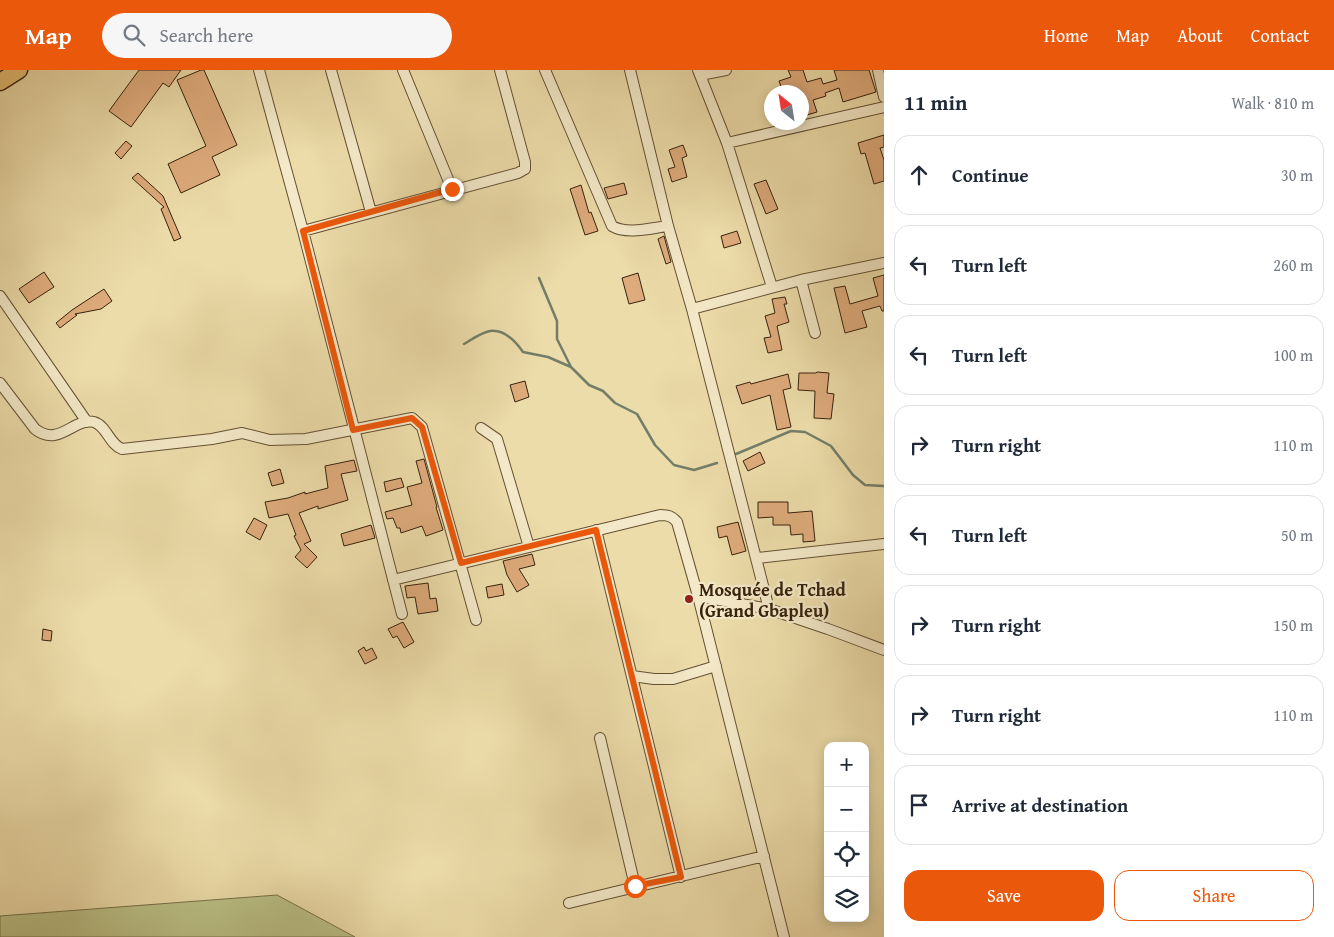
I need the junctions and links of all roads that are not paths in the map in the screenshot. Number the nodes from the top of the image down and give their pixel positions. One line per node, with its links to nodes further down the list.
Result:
1 (19, 70): 11 (main road)
2 (259, 70): 18 (street)
3 (331, 70): 16 (street)
4 (403, 70): 15 (street)
5 (500, 70): 15 (street)
6 (545, 70): 17 (street)
7 (630, 70): 17 (street)
8 (726, 70): 10 (street)
9 (878, 70): 12 (street)
10 (699, 73): 14 (street)
11 (0, 82)
12 (884, 96)
13 (884, 107): 14 (street)
14 (726, 143): 21 (street)
15 (452, 189): 16 (street)
16 (372, 212): 18 (street)
17 (668, 226): 23 (street)
18 (303, 231): 28 (street)
19 (884, 263): 20 (street)
20 (801, 280): 21 (street); 24 (street)
21 (772, 287): 23 (street)
22 (0, 296): 26 (street)
23 (692, 309): 32 (street)
24 (815, 333)
25 (0, 383): 26 (street)
26 (87, 422): 28 (street)
27 (481, 428): 31 (street)
28 (353, 430): 33 (street); 34 (street)
29 (596, 530): 31 (street); 35 (street); 41 (street)
30 (884, 544): 32 (street)
31 (529, 546): 33 (street)
32 (756, 558): 36 (street)
33 (461, 563): 34 (street); 38 (street)
34 (393, 580): 37 (street)
35 (698, 596): 36 (street); 40 (street)
36 (769, 609): 39 (street)
37 (402, 614)
38 (476, 620)
39 (884, 650)
40 (716, 666): 41 (street); 43 (street)
41 (632, 676): 44 (street)
42 (600, 738): 45 (street)
43 (764, 856): 44 (street); 47 (street)
44 (681, 877): 45 (street)
45 (635, 886): 46 (street)
46 (568, 903)
47 (784, 937)

